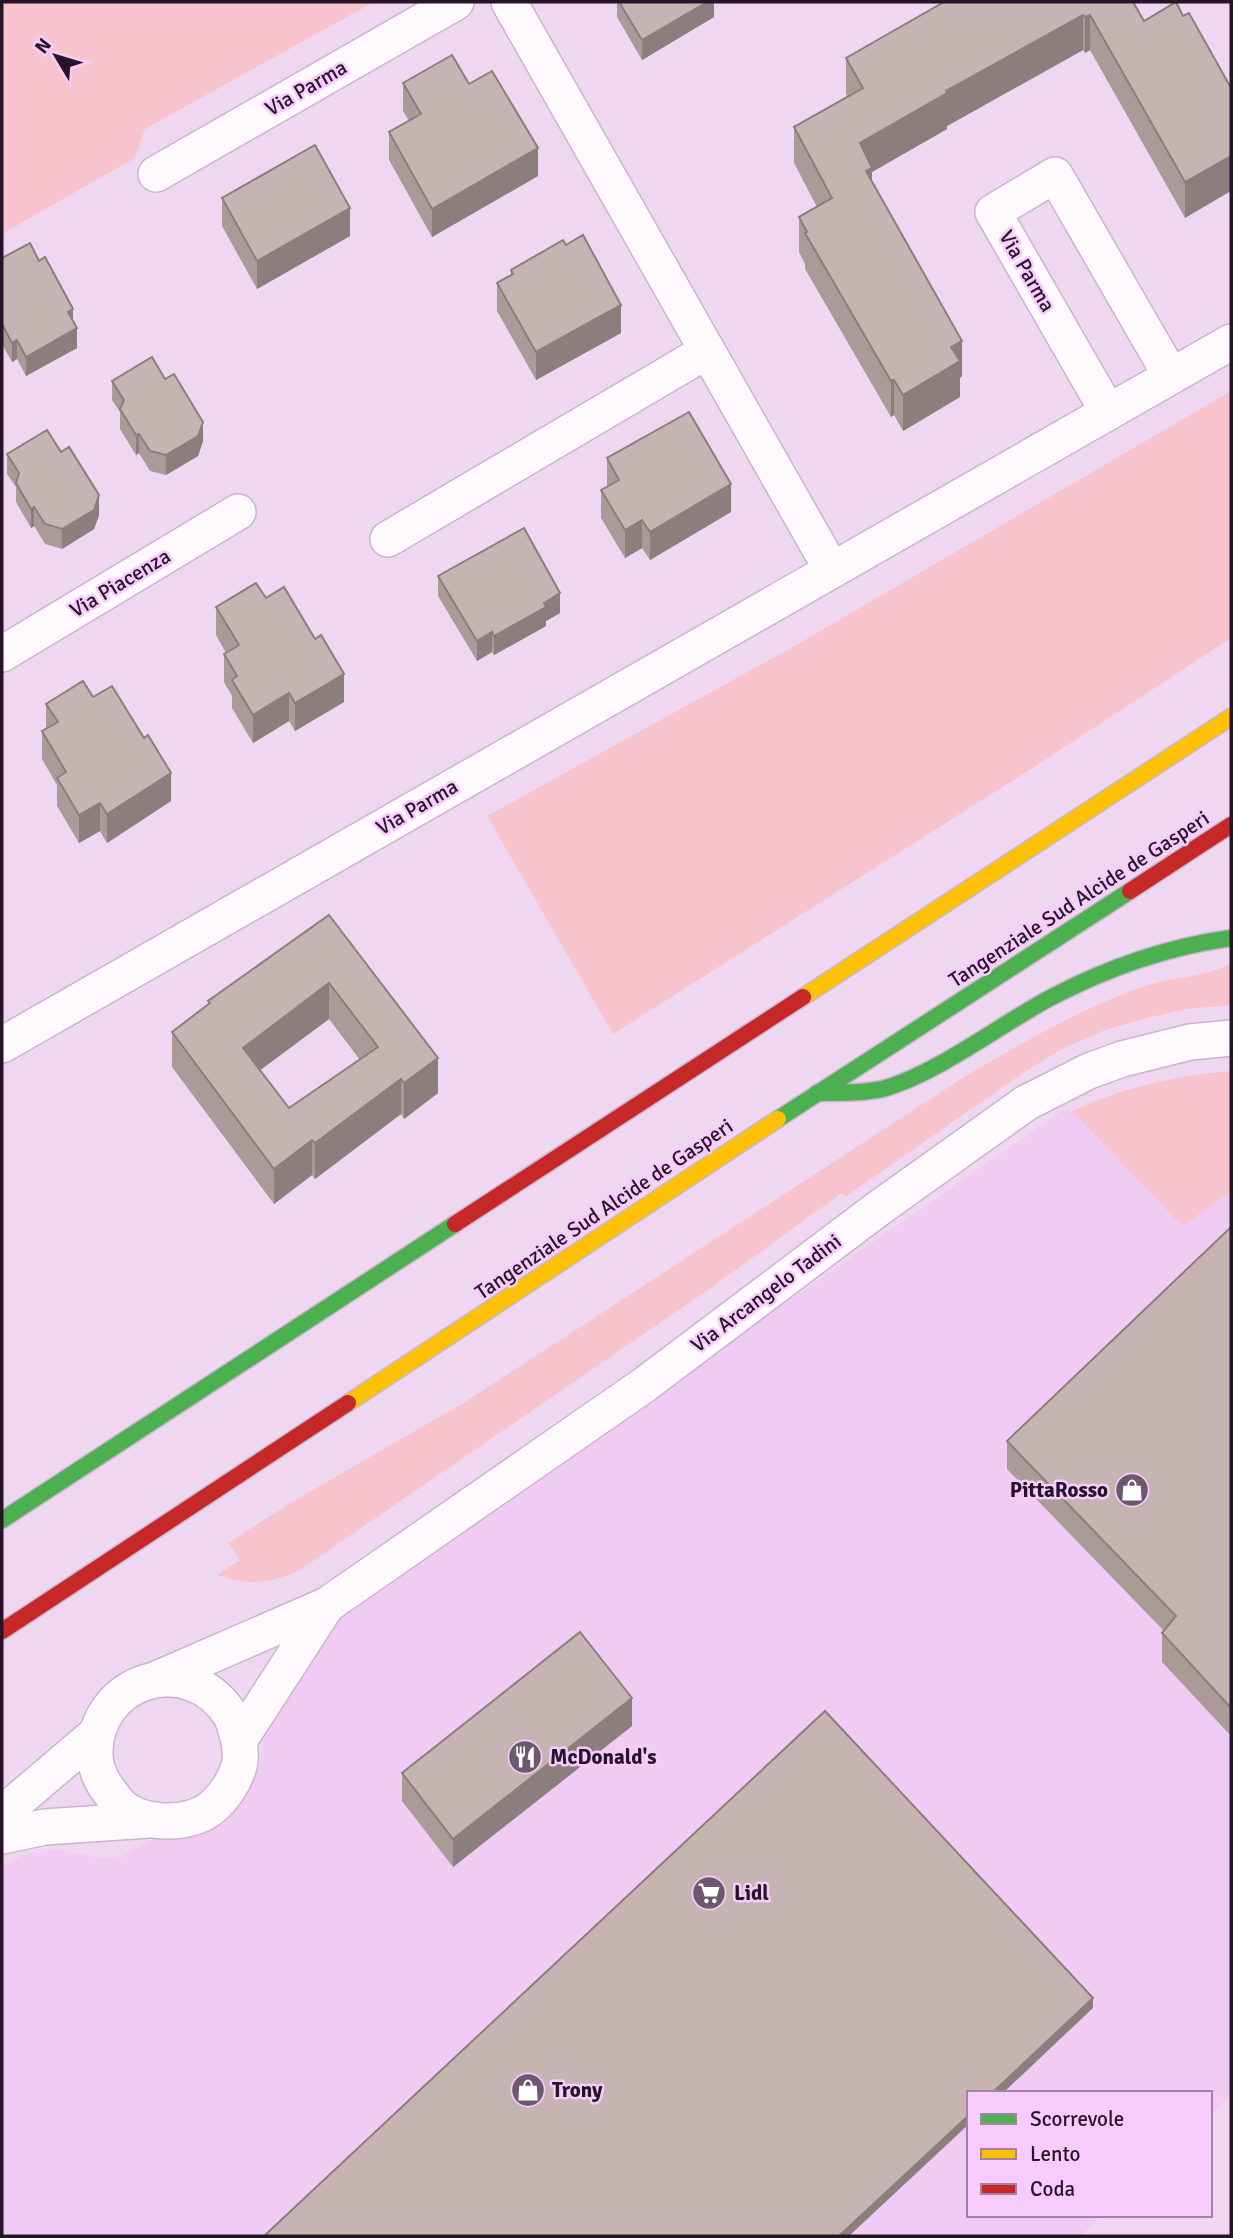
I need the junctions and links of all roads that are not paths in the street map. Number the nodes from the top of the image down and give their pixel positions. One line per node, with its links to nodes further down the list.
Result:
1 (456, 2): 3 (street, Via Parma)
2 (509, 2): 5 (street)
3 (156, 174)
4 (1231, 342): 6 (street, Via Parma)
5 (707, 351): 9 (street); 10 (street)
6 (1171, 376): 7 (street, Via Parma); 7 (street, Via Parma)
7 (1108, 412): 10 (street, Via Parma)
8 (238, 512): 11 (street, Via Piacenza)
9 (388, 539)
10 (832, 570): 16 (street, Via Parma)
11 (2, 654)
12 (1231, 717): 18 (highway)
13 (1231, 825): 17 (highway, Tangenziale Sud Alcide de Gasperi)
14 (1231, 938): 17 (highway)
15 (1231, 1038): 19 (street, Via Arcangelo Tadini)
16 (2, 1045)
17 (817, 1093): 20 (highway, Tangenziale Sud Alcide de Gasperi)
18 (2, 1520)
19 (327, 1605): 21 (street, Via Arcangelo Tadini); 23 (street, Via Arcangelo Tadini)
20 (2, 1631)
21 (159, 1678): 22 (street, Via Arcangelo Tadini); 23 (street, Via Arcangelo Tadini)
22 (97, 1733): 24 (street, Via Arcangelo Tadini); 25 (street, Via Arcangelo Tadini)
23 (239, 1741): 25 (street, Via Arcangelo Tadini)
24 (2, 1814)
25 (148, 1820): 26 (street, Via Arcangelo Tadini)
26 (2, 1836)

